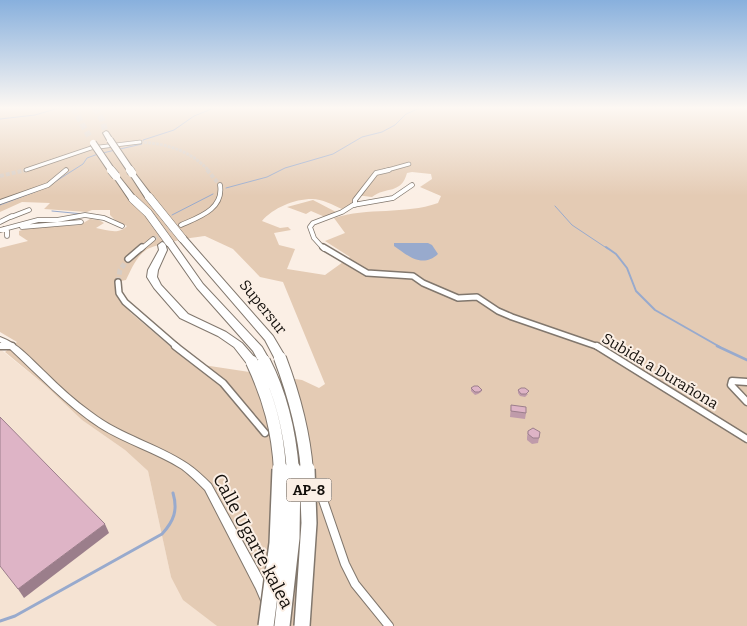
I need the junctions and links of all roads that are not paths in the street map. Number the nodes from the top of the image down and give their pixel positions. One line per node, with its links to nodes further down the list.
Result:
1 (90, 137): 18 (highway, AP-8, bridge)
2 (108, 137): 30 (highway, Supersur / AP-8, bridge)
3 (140, 142): 5 (street)
4 (409, 164): 10 (street)
5 (26, 170)
6 (66, 170): 9 (street)
7 (220, 185): 14 (street)
8 (412, 185): 10 (street)
9 (0, 202)
10 (355, 204): 26 (street, Subida a Durañona)
11 (28, 210): 12 (street)
12 (0, 222)
13 (81, 222): 16 (street)
14 (181, 225)
15 (122, 226): 16 (street)
16 (4, 229): 17 (street)
17 (7, 236)
18 (161, 242): 19 (street); 22 (highway, Supersur / AP-8); 22 (highway, AP-8)
19 (128, 259)
20 (118, 282): 25 (street)
21 (4, 343): 29 (street, Calle Ugarte kalea)
22 (258, 361): 28 (highway, AP-8, bridge); 29 (highway, Supersur / AP-8, bridge)
23 (747, 382): 24 (street, Subida a Durañona)
24 (747, 402)
25 (266, 433)
26 (747, 439)
27 (323, 500): 31 (street)
28 (266, 626)
29 (281, 626)
30 (302, 626)
31 (388, 626)

